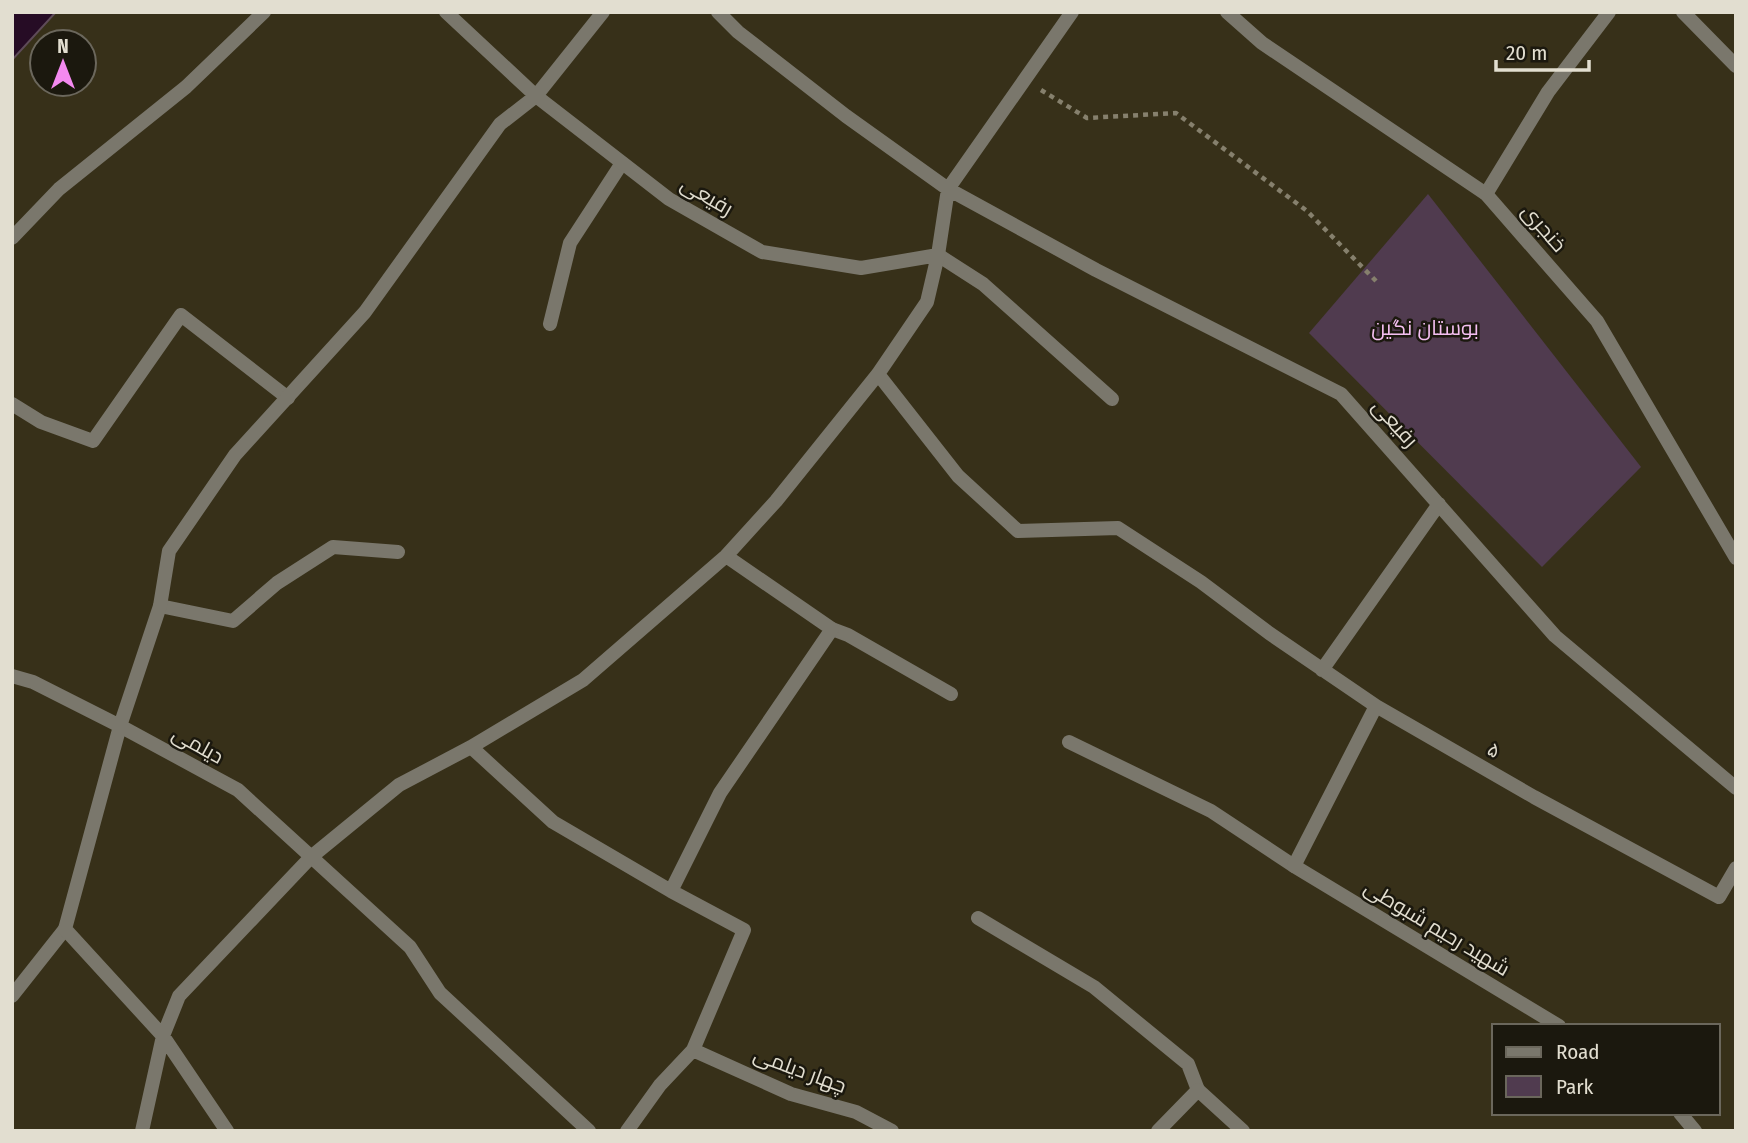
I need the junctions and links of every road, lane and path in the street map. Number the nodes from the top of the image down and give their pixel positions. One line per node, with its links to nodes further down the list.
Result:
1 (264, 12): 15 (street)
2 (446, 12): 11 (street, رفیعی)
3 (603, 12): 11 (street)
4 (718, 12): 13 (street, رفیعی)
5 (1072, 12): 10 (street)
6 (1227, 12): 14 (street, خنجری)
7 (1609, 12): 14 (street)
8 (1683, 12): 9 (street)
9 (1736, 66)
10 (1026, 80): 13 (street); 17 (path)
11 (536, 96): 12 (street, رفیعی); 20 (street)
12 (622, 163): 16 (street, رفیعی); 18 (street)
13 (948, 188): 16 (street); 23 (street, رفیعی)
14 (1486, 194): 26 (street, خنجری)
15 (12, 238)
16 (938, 255): 19 (street); 21 (street)
17 (1376, 281)
18 (550, 324)
19 (878, 374): 25 (street); 29 (street)
20 (288, 398): 22 (street); 27 (street)
21 (1112, 399)
22 (12, 404)
23 (1439, 504): 29 (street); 36 (street, رفیعی)
24 (398, 552): 27 (street)
25 (726, 556): 28 (street); 35 (street)
26 (1736, 558)
27 (160, 606): 33 (street)
28 (832, 629): 31 (street); 40 (street)
29 (1322, 670): 32 (street)
30 (12, 676): 33 (street, دیلمی)
31 (951, 694)
32 (1376, 706): 38 (street); 39 (street, ۵)
33 (120, 726): 37 (street, دیلمی); 42 (street)
34 (1069, 742): 38 (street, شهید رحیم شبوطی)
35 (471, 747): 37 (street); 40 (street)
36 (1736, 788)
37 (311, 857): 45 (street); 51 (street, دیلمی)
38 (1294, 866): 44 (street, شهید رحیم شبوطی)
39 (1736, 868)
40 (671, 891): 46 (street)
41 (978, 918): 47 (street)
42 (65, 929): 43 (street); 45 (street)
43 (12, 996)
44 (1556, 1024)
45 (163, 1036): 49 (street); 50 (street)
46 (693, 1050): 52 (street); 53 (street, چهار دیلمی)
47 (1198, 1090): 54 (street); 55 (street)
48 (1682, 1115): 56 (street)
49 (142, 1131)
50 (227, 1131)
51 (589, 1131)
52 (627, 1131)
53 (892, 1131)
54 (1158, 1131)
55 (1242, 1131)
56 (1695, 1131)

